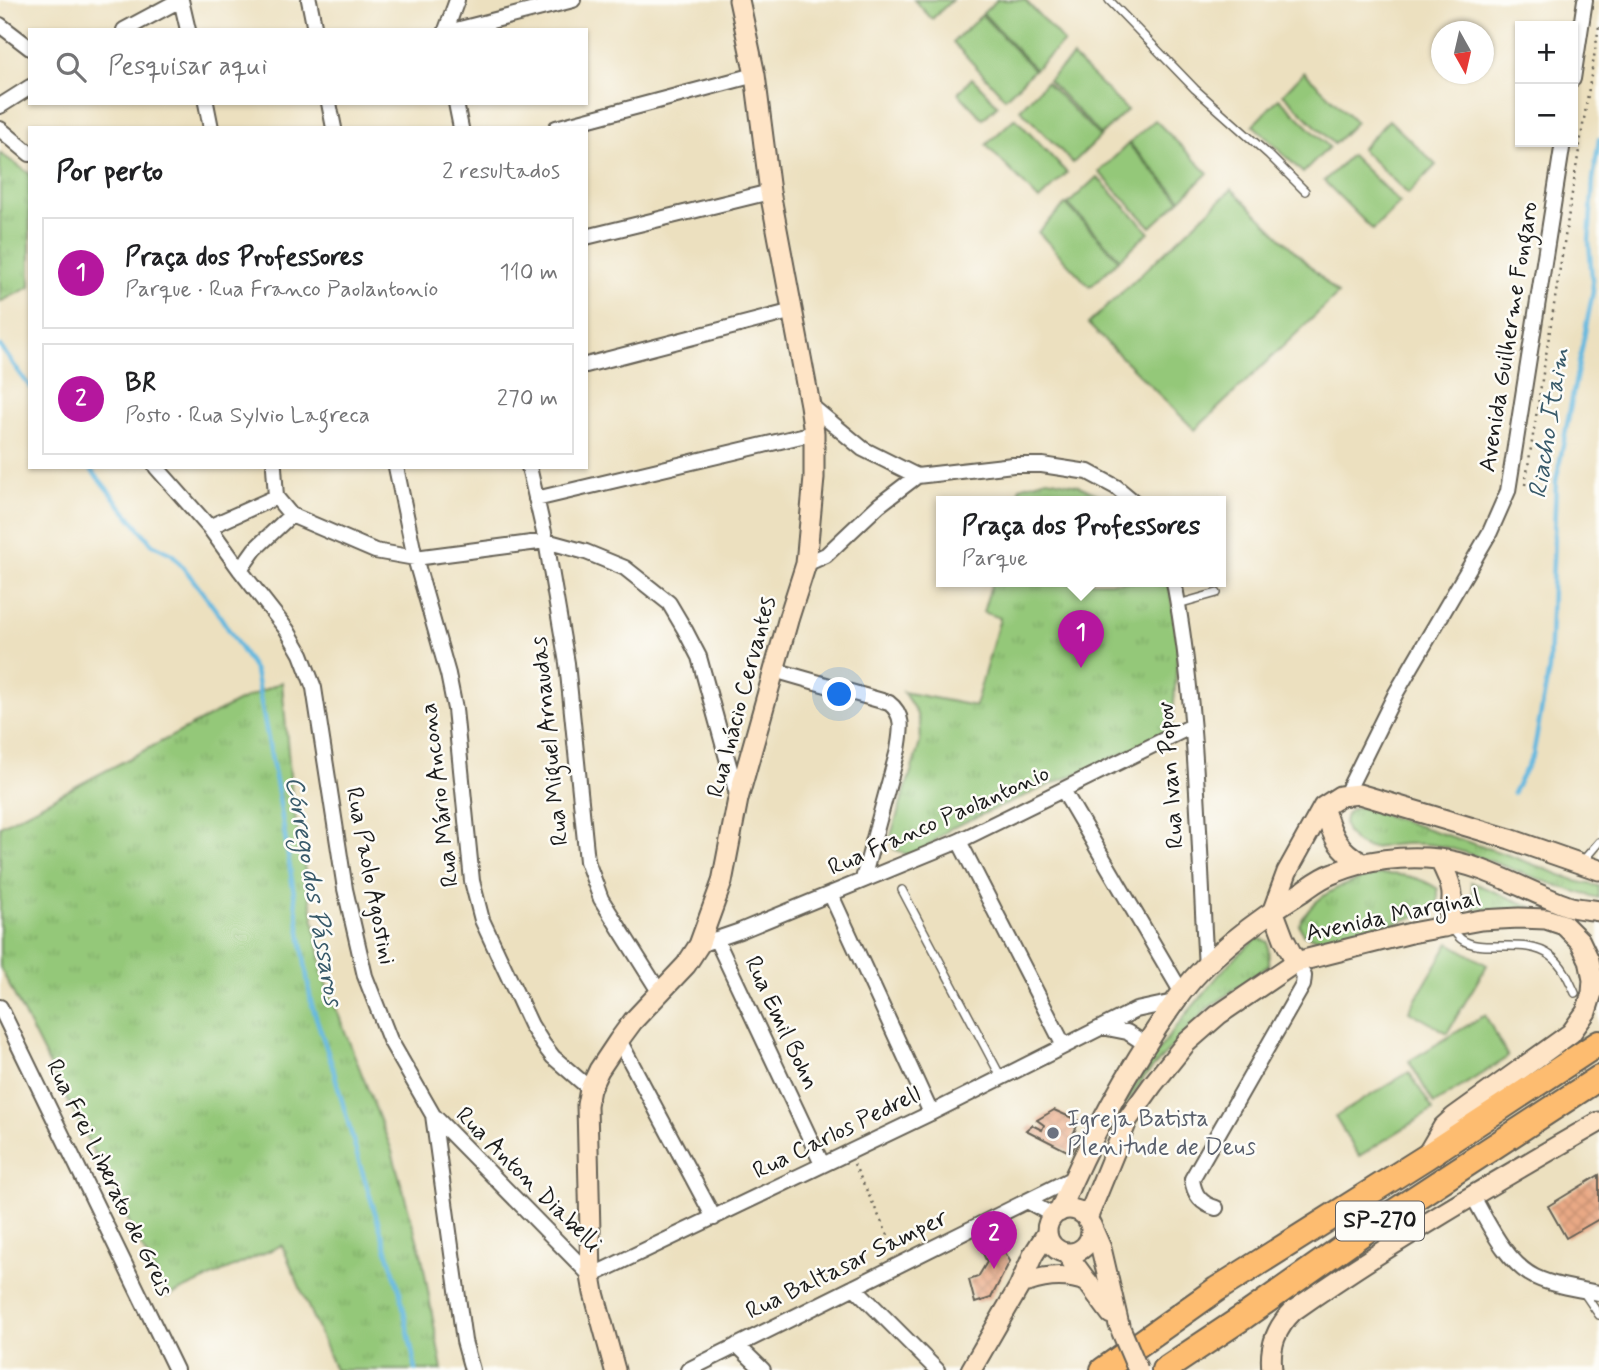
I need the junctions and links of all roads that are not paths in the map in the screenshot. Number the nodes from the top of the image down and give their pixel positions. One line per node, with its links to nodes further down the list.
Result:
1 (181, 0): 9 (street); 10 (street)
2 (309, 0): 11 (street)
3 (457, 0): 12 (street)
4 (573, 0): 13 (street)
5 (738, 0): 16 (main road, Rua Inácio Cervantes)
6 (1109, 0): 29 (lane)
7 (1584, 3): 14 (street)
8 (0, 25): 15 (street)
9 (128, 28)
10 (188, 28)
11 (315, 28)
12 (447, 28)
13 (464, 28)
14 (1578, 44)
15 (28, 46)
16 (755, 75): 25 (street); 30 (main road, Rua Inácio Cervantes)
17 (28, 89): 21 (street)
18 (206, 105): 22 (street)
19 (330, 105): 23 (street)
20 (456, 105): 24 (street)
21 (0, 106)
22 (211, 126)
23 (334, 126)
24 (461, 126)
25 (564, 126)
26 (0, 129): 28 (street)
27 (1562, 147): 56 (street, Avenida Guilherme Fongaro)
28 (28, 152)
29 (1305, 191)
30 (770, 192): 31 (street); 32 (main road, Rua Inácio Cervantes)
31 (588, 237)
32 (793, 311): 33 (street); 34 (main road, Rua Inácio Cervantes)
33 (588, 364)
34 (810, 405): 35 (main road, Rua Inácio Cervantes); 40 (street)
35 (814, 433): 43 (street); 48 (main road, Rua Inácio Cervantes)
36 (158, 469): 45 (street, Rua Paolo Agostini)
37 (274, 469): 42 (street)
38 (396, 469): 47 (street, Rua Mário Ancona)
39 (529, 469): 43 (street, Rua Miguel Arnaudas)
40 (917, 476): 41 (street); 48 (street)
41 (1127, 496)
42 (276, 497): 44 (street); 45 (street)
43 (536, 499): 46 (street, Rua Miguel Arnaudas)
44 (291, 515): 47 (street); 49 (street)
45 (209, 527): 49 (street, Rua Paolo Agostini)
46 (546, 541): 47 (street); 57 (street); 73 (street, Rua Miguel Arnaudas)
47 (415, 558): 84 (street, Rua Mário Ancona)
48 (806, 564): 53 (main road, Rua Inácio Cervantes)
49 (240, 570): 86 (street, Rua Paolo Agostini)
50 (1175, 587): 52 (street, Rua Ivan Popov)
51 (1217, 593): 52 (lane)
52 (1178, 604): 54 (street, Rua Ivan Popov)
53 (774, 670): 57 (main road, Rua Inácio Cervantes); 64 (street)
54 (1192, 726): 55 (street, Rua Franco Paolantonio); 72 (street, Rua Ivan Popov)
55 (1063, 790): 59 (street, Rua Franco Paolantonio); 75 (street)
56 (1346, 794): 58 (main road); 63 (main road)
57 (738, 799): 70 (main road, Rua Inácio Cervantes)
58 (1323, 807): 62 (main road); 67 (main road, Avenida Marginal)
59 (959, 841): 64 (street, Rua Franco Paolantonio); 81 (street)
60 (1599, 842): 63 (lane)
61 (1439, 859): 62 (main road, Avenida Marginal); 68 (main road, Avenida Marginal); 69 (main road)
62 (1362, 863): 67 (main road, Avenida Marginal)
63 (1590, 867)
64 (863, 879): 66 (street, Rua Franco Paolantonio)
65 (902, 890): 82 (lane)
66 (831, 895): 70 (street, Rua Franco Paolantonio); 85 (street)
67 (1273, 910): 71 (main road); 72 (main road, Avenida Marginal)
68 (1599, 911)
69 (1448, 926): 71 (main road, Avenida Marginal); 74 (lane); 88 (main road, Avenida Marginal)
70 (708, 942): 73 (main road, Rua Inácio Cervantes); 89 (street, Rua Emil Bohn)
71 (1296, 962): 91 (main road, Avenida Marginal); 94 (street)
72 (1206, 967): 75 (main road, Avenida Marginal)
73 (660, 993): 78 (main road, Rua Inácio Cervantes)
74 (1575, 993)
75 (1178, 997): 77 (street, Rua Carlos Pedrell); 80 (main road, Avenida Marginal)
76 (0, 1007): 110 (street, Rua Frei Liberato de Greis)
77 (1102, 1027): 80 (street); 81 (street, Rua Carlos Pedrell)
78 (619, 1040): 84 (main road, Rua Inácio Cervantes); 95 (street)
79 (1599, 1043): 88 (highway, SP-270)
80 (1147, 1045): 90 (main road, Avenida Marginal)
81 (1064, 1046): 82 (street, Rua Carlos Pedrell)
82 (1001, 1078): 85 (street, Rua Carlos Pedrell)
83 (1599, 1078): 107 (highway, SP-270)
84 (590, 1089): 100 (main road, Rua Inácio Cervantes)
85 (931, 1112): 89 (street, Rua Carlos Pedrell)
86 (433, 1115): 100 (street, Rua Anton Diabelli); 111 (street, Rua Paolo Agostini)
87 (1599, 1122): 92 (main road)
88 (1426, 1157): 117 (highway, SP-270)
89 (822, 1164): 95 (street, Rua Carlos Pedrell)
90 (1073, 1178): 93 (street, Rua Baltasar Samper); 96 (main road, Avenida Marginal)
91 (1103, 1178): 97 (main road, Avenida Marginal); 98 (main road)
92 (1472, 1195): 104 (street); 121 (main road)
93 (1027, 1201): 96 (street); 103 (street, Rua Baltasar Samper)
94 (1216, 1208)
95 (714, 1218): 100 (street, Rua Carlos Pedrell)
96 (1053, 1220): 97 (main road); 99 (main road); 102 (main road, Avenida Marginal)
97 (1089, 1222): 98 (main road); 99 (main road)
98 (1101, 1248): 108 (main road)
99 (1064, 1253): 101 (main road); 102 (main road)
100 (591, 1276): 112 (main road, Rua Inácio Cervantes)
101 (1088, 1282): 102 (main road); 108 (main road)
102 (1024, 1284): 116 (main road)
103 (854, 1287): 109 (street, Rua Baltasar Samper); 115 (street)
104 (1582, 1289): 105 (street); 106 (lane)
105 (1599, 1293)
106 (1599, 1315)
107 (1245, 1316): 119 (highway, SP-270); 120 (highway)
108 (1120, 1327): 118 (main road, bridge)
109 (737, 1345): 113 (street, Rua Baltasar Samper); 114 (street)
110 (177, 1370)
111 (472, 1370)
112 (615, 1370)
113 (688, 1370)
114 (763, 1370)
115 (937, 1370)
116 (971, 1370)
117 (1103, 1370)
118 (1138, 1370)
119 (1164, 1370)
120 (1185, 1370)
121 (1272, 1370)

